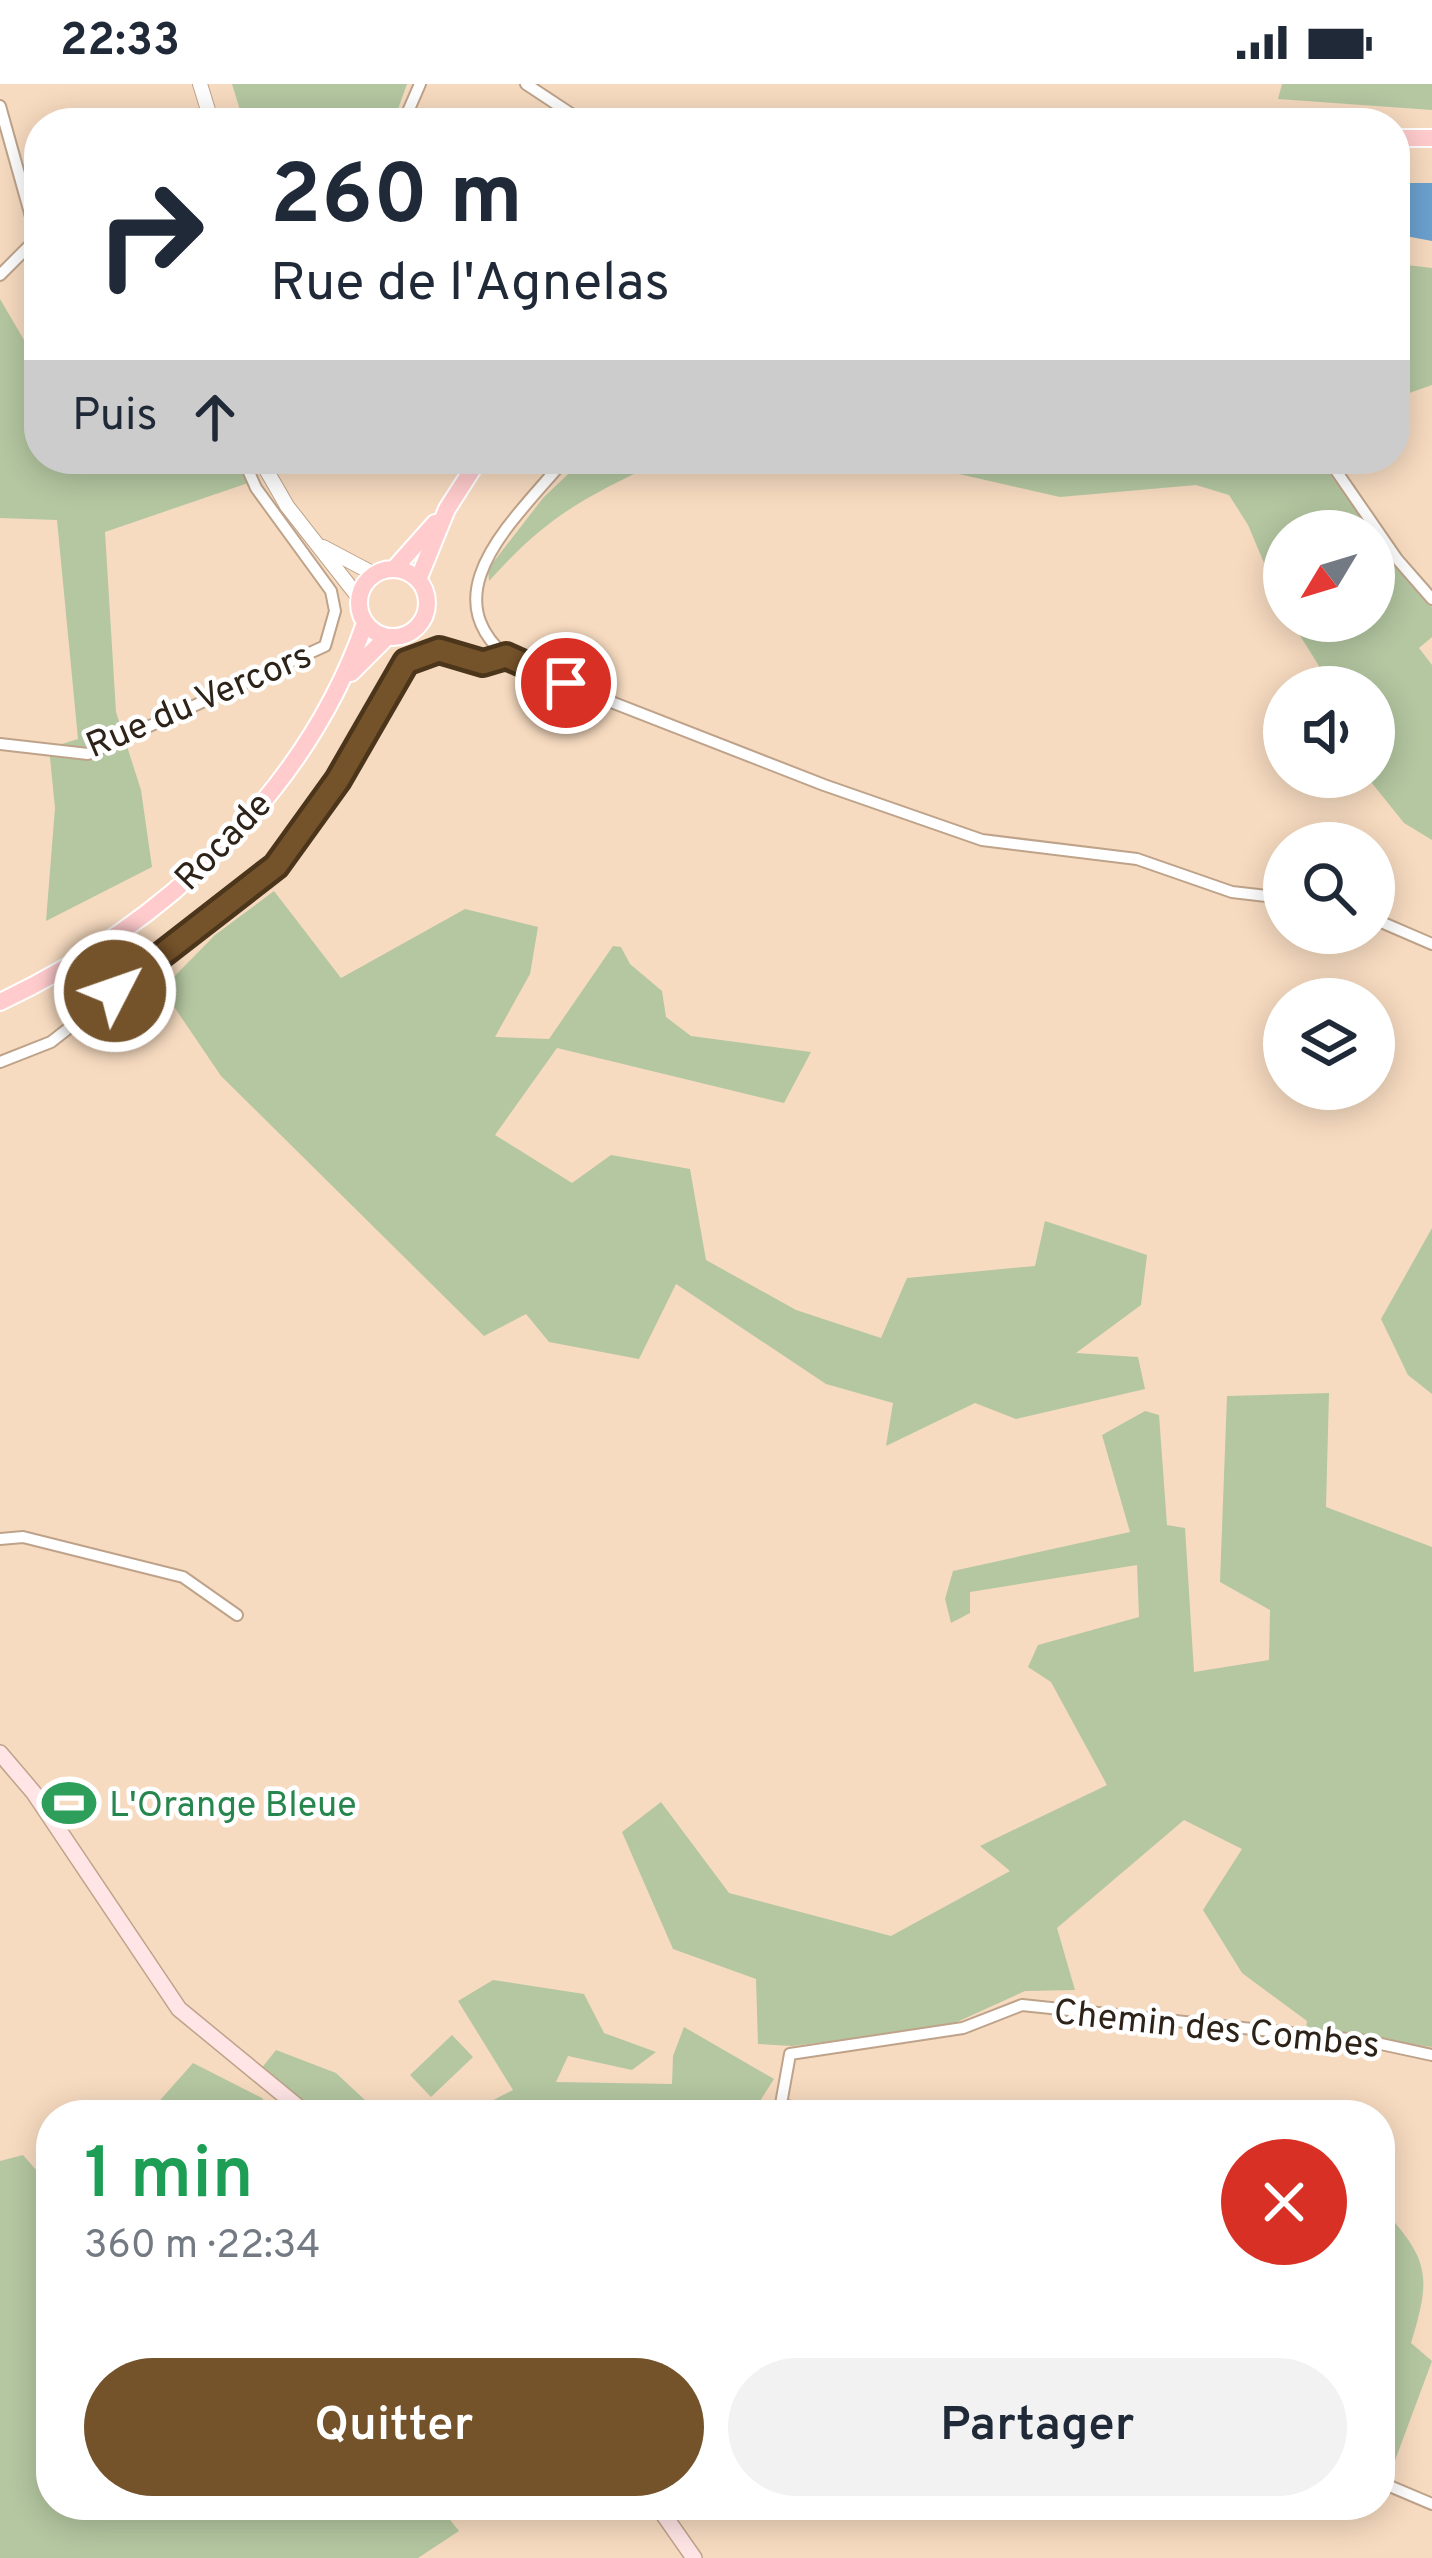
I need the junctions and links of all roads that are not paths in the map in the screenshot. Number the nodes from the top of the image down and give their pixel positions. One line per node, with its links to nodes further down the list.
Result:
1 (526, 84): 3 (street)
2 (0, 106): 4 (street)
3 (562, 108)
4 (24, 189)
5 (24, 252): 6 (street)
6 (0, 275)
7 (250, 474): 23 (street, Rue du Vercors)
8 (270, 474): 13 (street)
9 (469, 474): 12 (main road)
10 (553, 474): 21 (street)
11 (1338, 474): 18 (street)
12 (447, 509): 14 (main road); 16 (main road)
13 (314, 541): 15 (street); 17 (street)
14 (394, 568): 15 (main road); 16 (main road)
15 (374, 574): 17 (main road)
16 (418, 580): 20 (main road)
17 (358, 598): 19 (main road)
18 (1432, 599)
19 (364, 622): 20 (main road); 22 (main road, Rocade)
20 (387, 637): 22 (main road, Rocade)
21 (506, 656): 24 (street); 28 (street)
22 (346, 678): 27 (main road, Rocade)
23 (0, 744)
24 (1263, 896)
25 (1395, 928): 26 (street)
26 (1432, 944)
27 (0, 1002)
28 (0, 1062)
29 (0, 1539): 30 (street)
30 (237, 1615)
31 (1, 1756): 33 (main road)
32 (1432, 2055): 34 (street, Chemin des Combes)
33 (290, 2100)
34 (779, 2100)
35 (1395, 2488): 36 (street)
36 (1432, 2504)
37 (667, 2520): 38 (main road)
38 (694, 2558)

